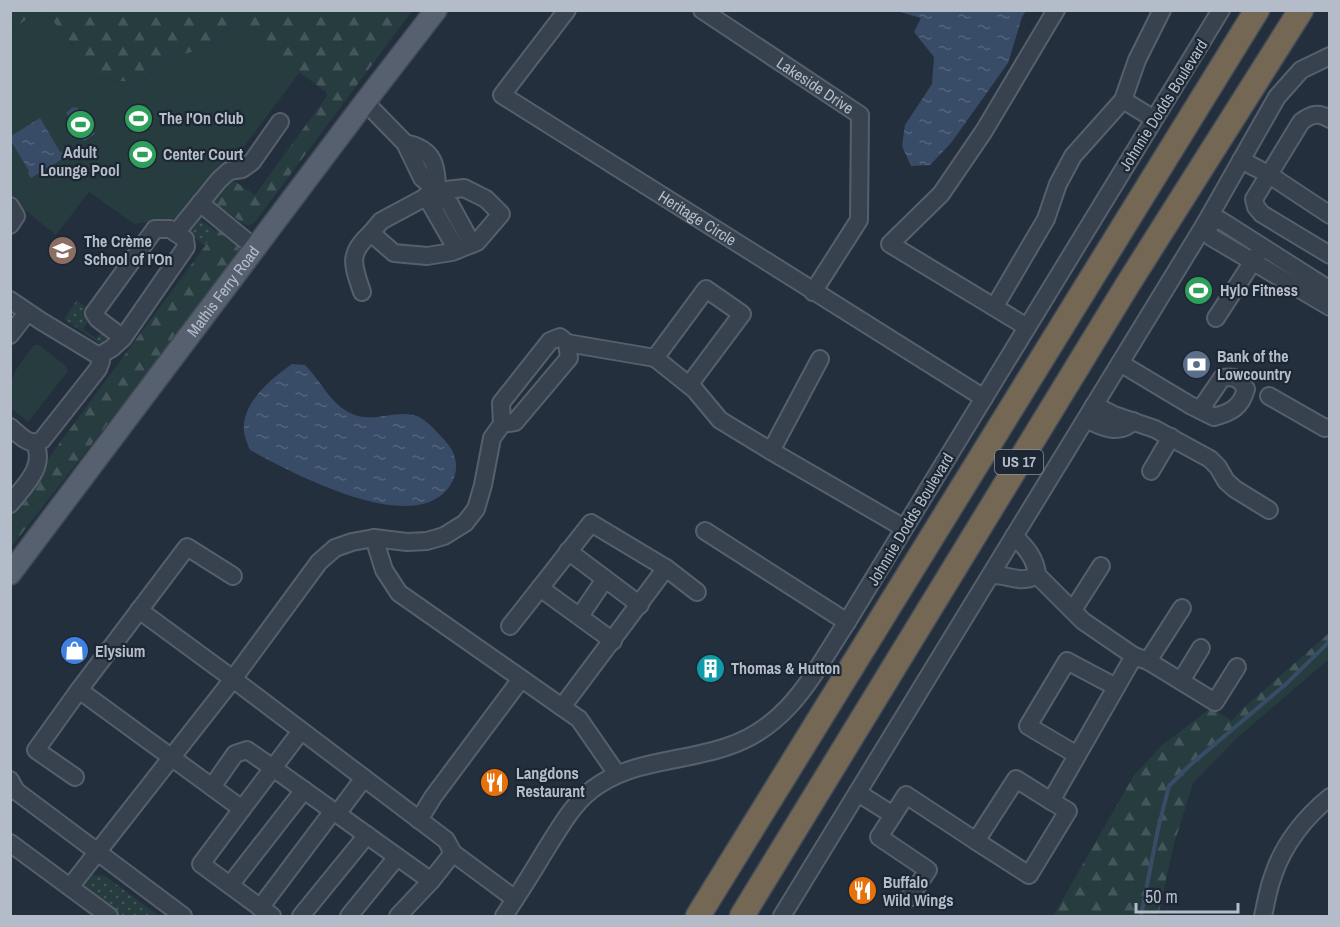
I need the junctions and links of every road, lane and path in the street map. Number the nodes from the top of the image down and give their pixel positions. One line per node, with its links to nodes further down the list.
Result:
1 (436, 10): 11 (main road, Mathis Ferry Road)
2 (567, 10): 32 (street, Heritage Circle)
3 (702, 10): 32 (street, Lakeside Drive)
4 (1056, 10): 34 (street)
5 (1162, 10): 10 (street)
6 (1221, 10): 12 (street, Johnnie Dodds Boulevard)
7 (1257, 10): 127 (highway, Johnnie Dodds Boulevard / US 17)
8 (1301, 10): 128 (highway, US 17)
9 (1329, 56): 15 (street)
10 (1123, 100): 12 (street); 34 (street)
11 (364, 102): 17 (street); 27 (main road, Mathis Ferry Road)
12 (1154, 119): 38 (street, Johnnie Dodds Boulevard)
13 (1329, 119): 16 (street)
14 (280, 122): 18 (street)
15 (1242, 160): 16 (street); 21 (street)
16 (1268, 174): 20 (street); 28 (street)
17 (431, 194): 24 (street); 26 (street); 26 (street)
18 (200, 203): 23 (street); 27 (street)
19 (10, 206): 22 (street)
20 (1329, 215)
21 (1205, 224): 25 (street); 29 (street); 45 (street)
22 (10, 225)
23 (176, 233): 40 (street); 40 (street)
24 (371, 233): 26 (street); 31 (street)
25 (1263, 246): 29 (street); 30 (street)
26 (465, 247)
27 (255, 248): 67 (main road, Mathis Ferry Road)
28 (1329, 255)
29 (1253, 261): 35 (street); 37 (street)
30 (1329, 291)
31 (362, 292)
32 (813, 292): 48 (street, Heritage Circle)
33 (10, 300): 36 (street)
34 (995, 306): 38 (street)
35 (1329, 307)
36 (27, 313): 39 (street); 42 (street)
37 (1216, 318)
38 (1027, 327): 48 (street, Johnnie Dodds Boulevard)
39 (10, 335)
40 (123, 338): 42 (street)
41 (567, 343): 43 (street); 51 (street); 51 (street)
42 (99, 356): 55 (street)
43 (656, 358): 46 (street); 46 (street)
44 (820, 359): 56 (street)
45 (1120, 363): 49 (street); 50 (street)
46 (689, 385): 56 (street)
47 (1269, 396): 52 (street)
48 (984, 398): 60 (street, Johnnie Dodds Boulevard)
49 (1195, 408)
50 (1090, 412): 54 (street); 62 (street)
51 (502, 424): 63 (street)
52 (1329, 427)
53 (10, 428): 55 (street)
54 (1171, 437): 57 (street); 59 (street)
55 (35, 444): 58 (street)
56 (771, 451): 60 (street)
57 (1151, 471)
58 (10, 504)
59 (1269, 510)
60 (904, 528): 79 (street, Johnnie Dodds Boulevard)
61 (705, 531): 79 (street)
62 (1014, 536): 68 (street); 69 (street)
63 (374, 538): 85 (street); 86 (street)
64 (568, 551): 66 (street); 71 (street); 72 (street)
65 (1101, 566): 77 (street)
66 (666, 568): 73 (street); 74 (street)
67 (10, 573)
68 (991, 575): 69 (street); 101 (street)
69 (1037, 575): 77 (street)
70 (233, 576): 76 (street)
71 (605, 579): 74 (street); 78 (street)
72 (540, 588): 78 (street); 80 (street)
73 (697, 592)
74 (640, 605): 81 (street)
75 (1182, 608): 83 (street)
76 (139, 610): 85 (street); 89 (street)
77 (1073, 610): 83 (street)
78 (580, 616): 81 (street)
79 (847, 622): 95 (street, Johnnie Dodds Boulevard)
80 (510, 626)
81 (613, 641): 90 (street)
82 (1202, 648): 87 (street)
83 (1141, 658): 87 (street); 88 (street)
84 (1237, 667): 87 (street)
85 (233, 679): 91 (street); 93 (street)
86 (521, 679): 90 (street); 107 (street)
87 (1181, 681)
88 (1116, 687): 92 (street); 92 (street)
89 (78, 690): 93 (street); 96 (street)
90 (562, 708): 95 (street)
91 (301, 731): 94 (street); 97 (street)
92 (1077, 755): 103 (street)
93 (173, 757): 98 (street); 111 (street)
94 (273, 768): 98 (street); 100 (street); 104 (street)
95 (617, 774): 118 (street, Johnnie Dodds Boulevard)
96 (75, 777)
97 (364, 778): 105 (street); 107 (street)
98 (212, 786): 104 (street)
99 (12, 788): 111 (street)
100 (304, 790): 105 (street); 115 (street)
101 (858, 793): 106 (street); 120 (street)
102 (1329, 797): 129 (street)
103 (1051, 801): 109 (street); 109 (street)
104 (242, 809): 115 (street)
105 (335, 812): 108 (street); 119 (street)
106 (893, 815): 109 (street); 117 (street)
107 (419, 820): 112 (street)
108 (367, 835): 113 (street); 123 (street)
109 (976, 841)
110 (10, 843): 116 (street)
111 (98, 853): 116 (street); 122 (street)
112 (453, 853): 114 (street); 118 (street)
113 (397, 857): 114 (street); 124 (street)
114 (431, 881): 125 (street)
115 (230, 885): 119 (street)
116 (70, 887): 121 (street)
117 (909, 898)
118 (515, 899): 126 (street, Johnnie Dodds Boulevard)
119 (266, 912)
120 (787, 915)
121 (108, 916)
122 (183, 916)
123 (301, 916)
124 (348, 916)
125 (398, 916)
126 (504, 916)
127 (698, 916)
128 (742, 916)
129 (1263, 916)

